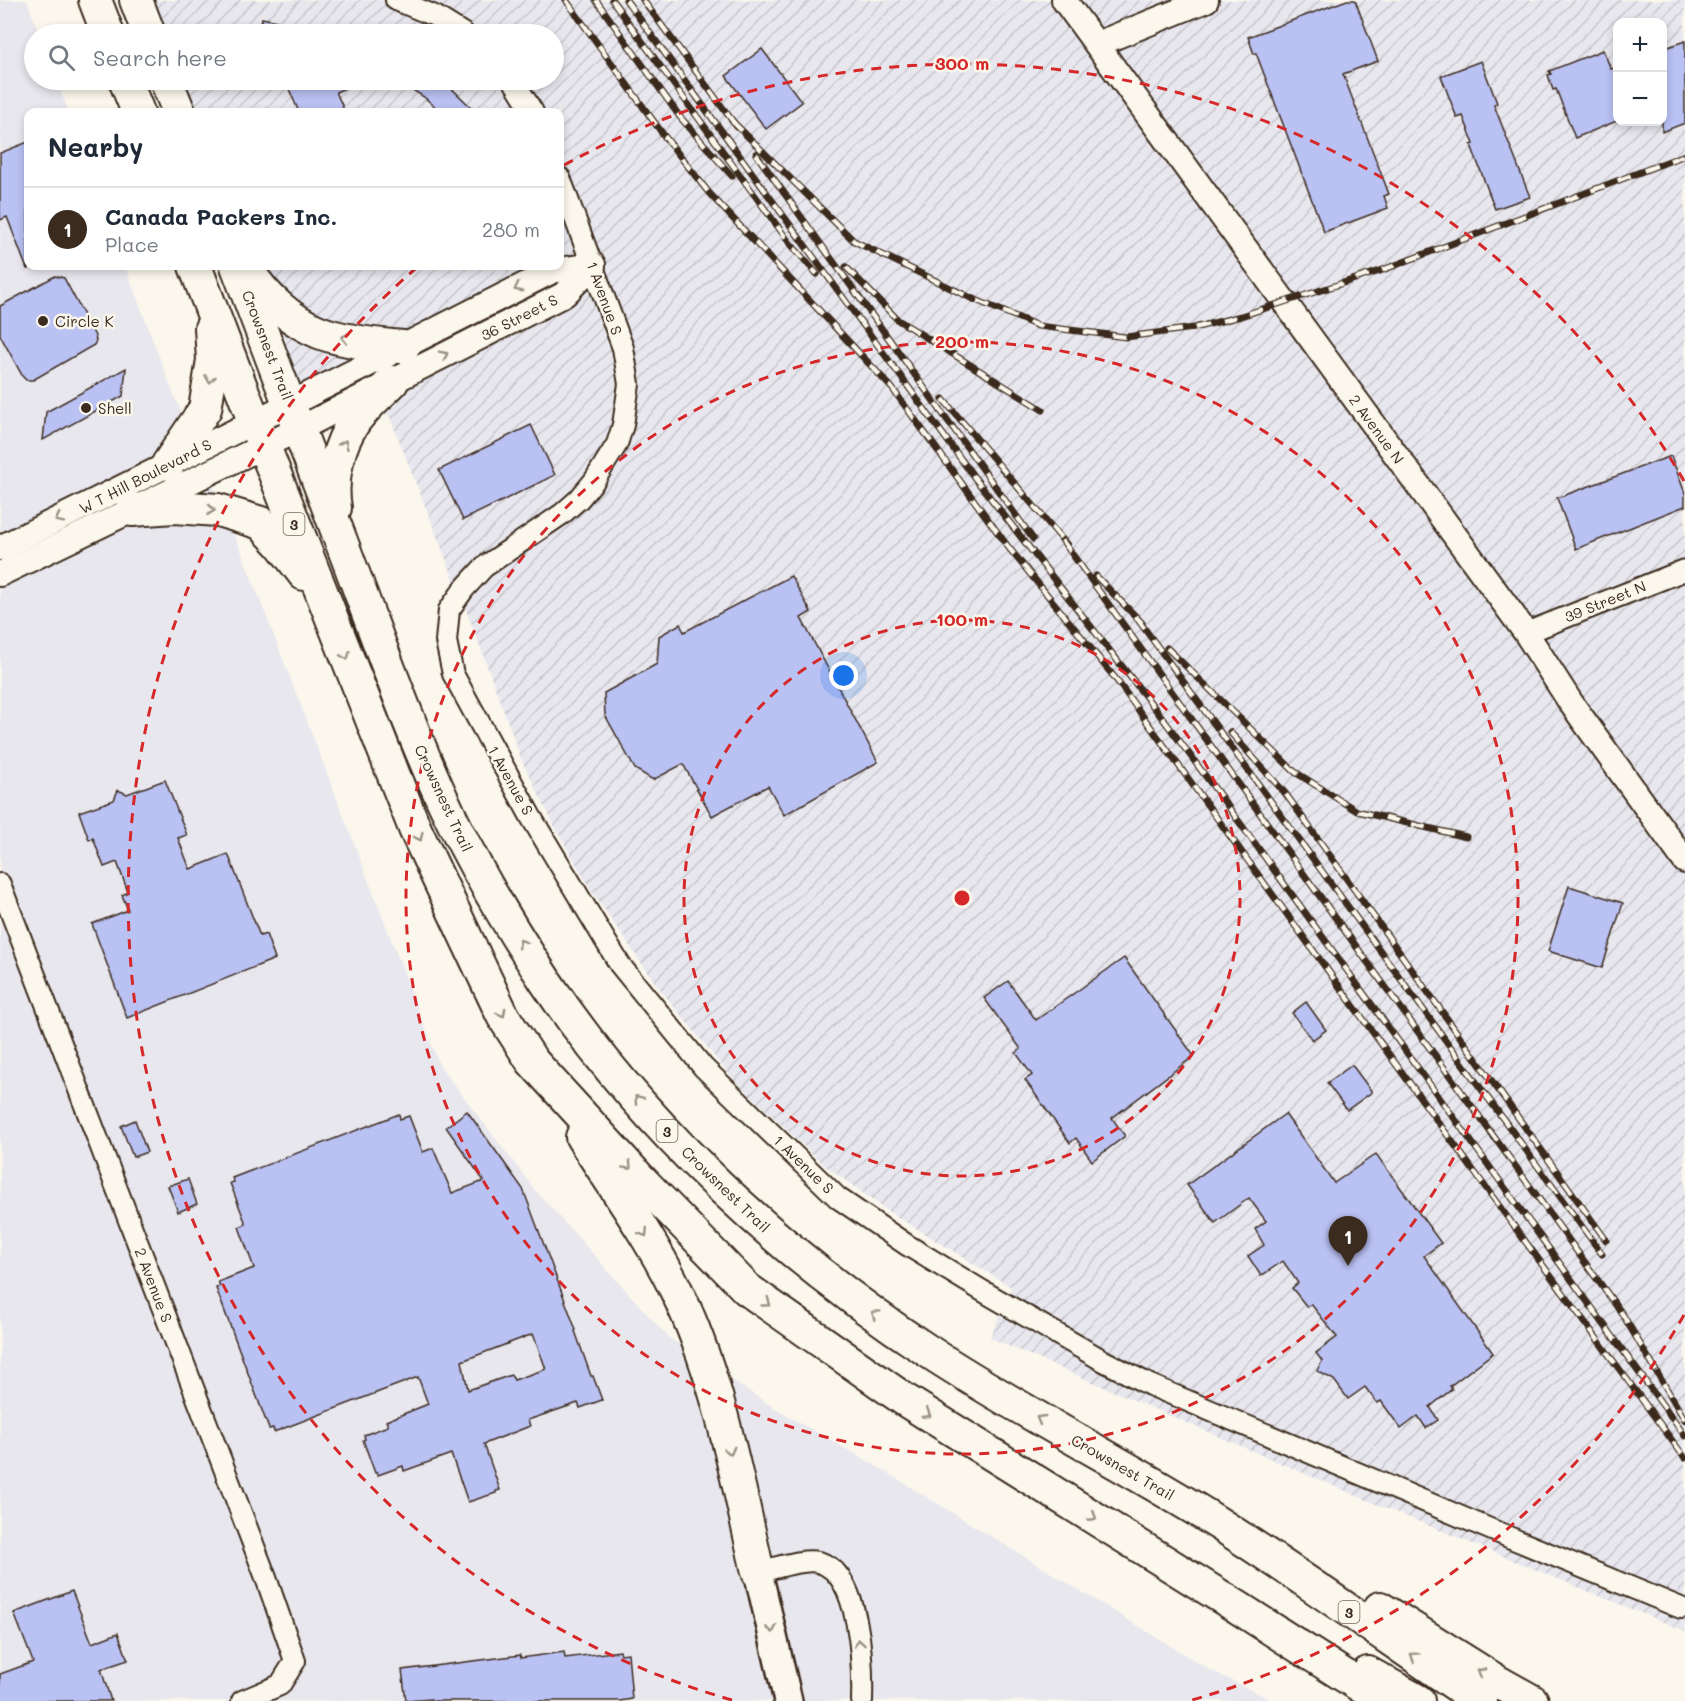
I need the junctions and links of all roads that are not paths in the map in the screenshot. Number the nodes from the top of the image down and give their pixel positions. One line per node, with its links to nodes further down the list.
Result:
1 (95, 0): 6 (highway)
2 (136, 0): 7 (highway)
3 (396, 0): 8 (street)
4 (1064, 0): 9 (street, 2 Avenue N)
5 (1206, 0): 9 (street)
6 (104, 24)
7 (145, 24)
8 (448, 24)
9 (1097, 44): 35 (street, 2 Avenue N)
10 (129, 90): 13 (highway)
11 (170, 90): 14 (highway)
12 (519, 90): 15 (street)
13 (136, 108)
14 (177, 108)
15 (530, 108)
16 (564, 189): 17 (street, 1 Avenue S)
17 (593, 265): 18 (street, 36 Street S, one-way to 18); 25 (street, 36 Street S, one-way to 17); 42 (street, 1 Avenue S)
18 (564, 269)
19 (197, 270): 23 (highway, 3)
20 (239, 270): 26 (highway, Crowsnest Trail / 3)
21 (248, 270): 24 (highway, one-way to 21)
22 (559, 270): 24 (street, 36 Street S, one-way to 24)
23 (208, 300): 27 (highway, 3); 28 (highway, one-way to 28)
24 (403, 347): 26 (street, 36 Street S)
25 (392, 382): 26 (street, 36 Street S); 30 (highway, one-way to 25)
26 (295, 417): 27 (street); 30 (highway, Crowsnest Trail / 3)
27 (259, 434): 28 (street, W T Hill Boulevard S); 29 (street, W T Hill Boulevard S); 34 (highway, 3)
28 (168, 464): 31 (street, W T Hill Boulevard S, one-way to 31)
29 (132, 510): 33 (street, W T Hill Boulevard S); 34 (highway, one-way to 34)
30 (341, 542): 39 (highway, Crowsnest Trail / 3, one-way to 30)
31 (0, 549)
32 (1685, 570): 35 (street, 39 Street N)
33 (0, 574)
34 (325, 601): 38 (highway, 3, one-way to 38)
35 (1526, 633): 36 (street, 2 Avenue N)
36 (1685, 861)
37 (0, 884): 43 (street, 2 Avenue S)
38 (532, 1061): 40 (highway, one-way to 40); 41 (highway, 3, one-way to 41)
39 (1217, 1523): 48 (highway, Crowsnest Trail / 3, one-way to 39); 49 (highway, one-way to 39)
40 (758, 1572): 44 (main road, one-way to 44); 45 (street, one-way to 40)
41 (1239, 1608): 46 (highway, 3); 47 (highway)
42 (1681, 1608)
43 (242, 1701)
44 (788, 1701)
45 (862, 1701)
46 (1384, 1701)
47 (1418, 1701)
48 (1480, 1701)
49 (1532, 1701)

